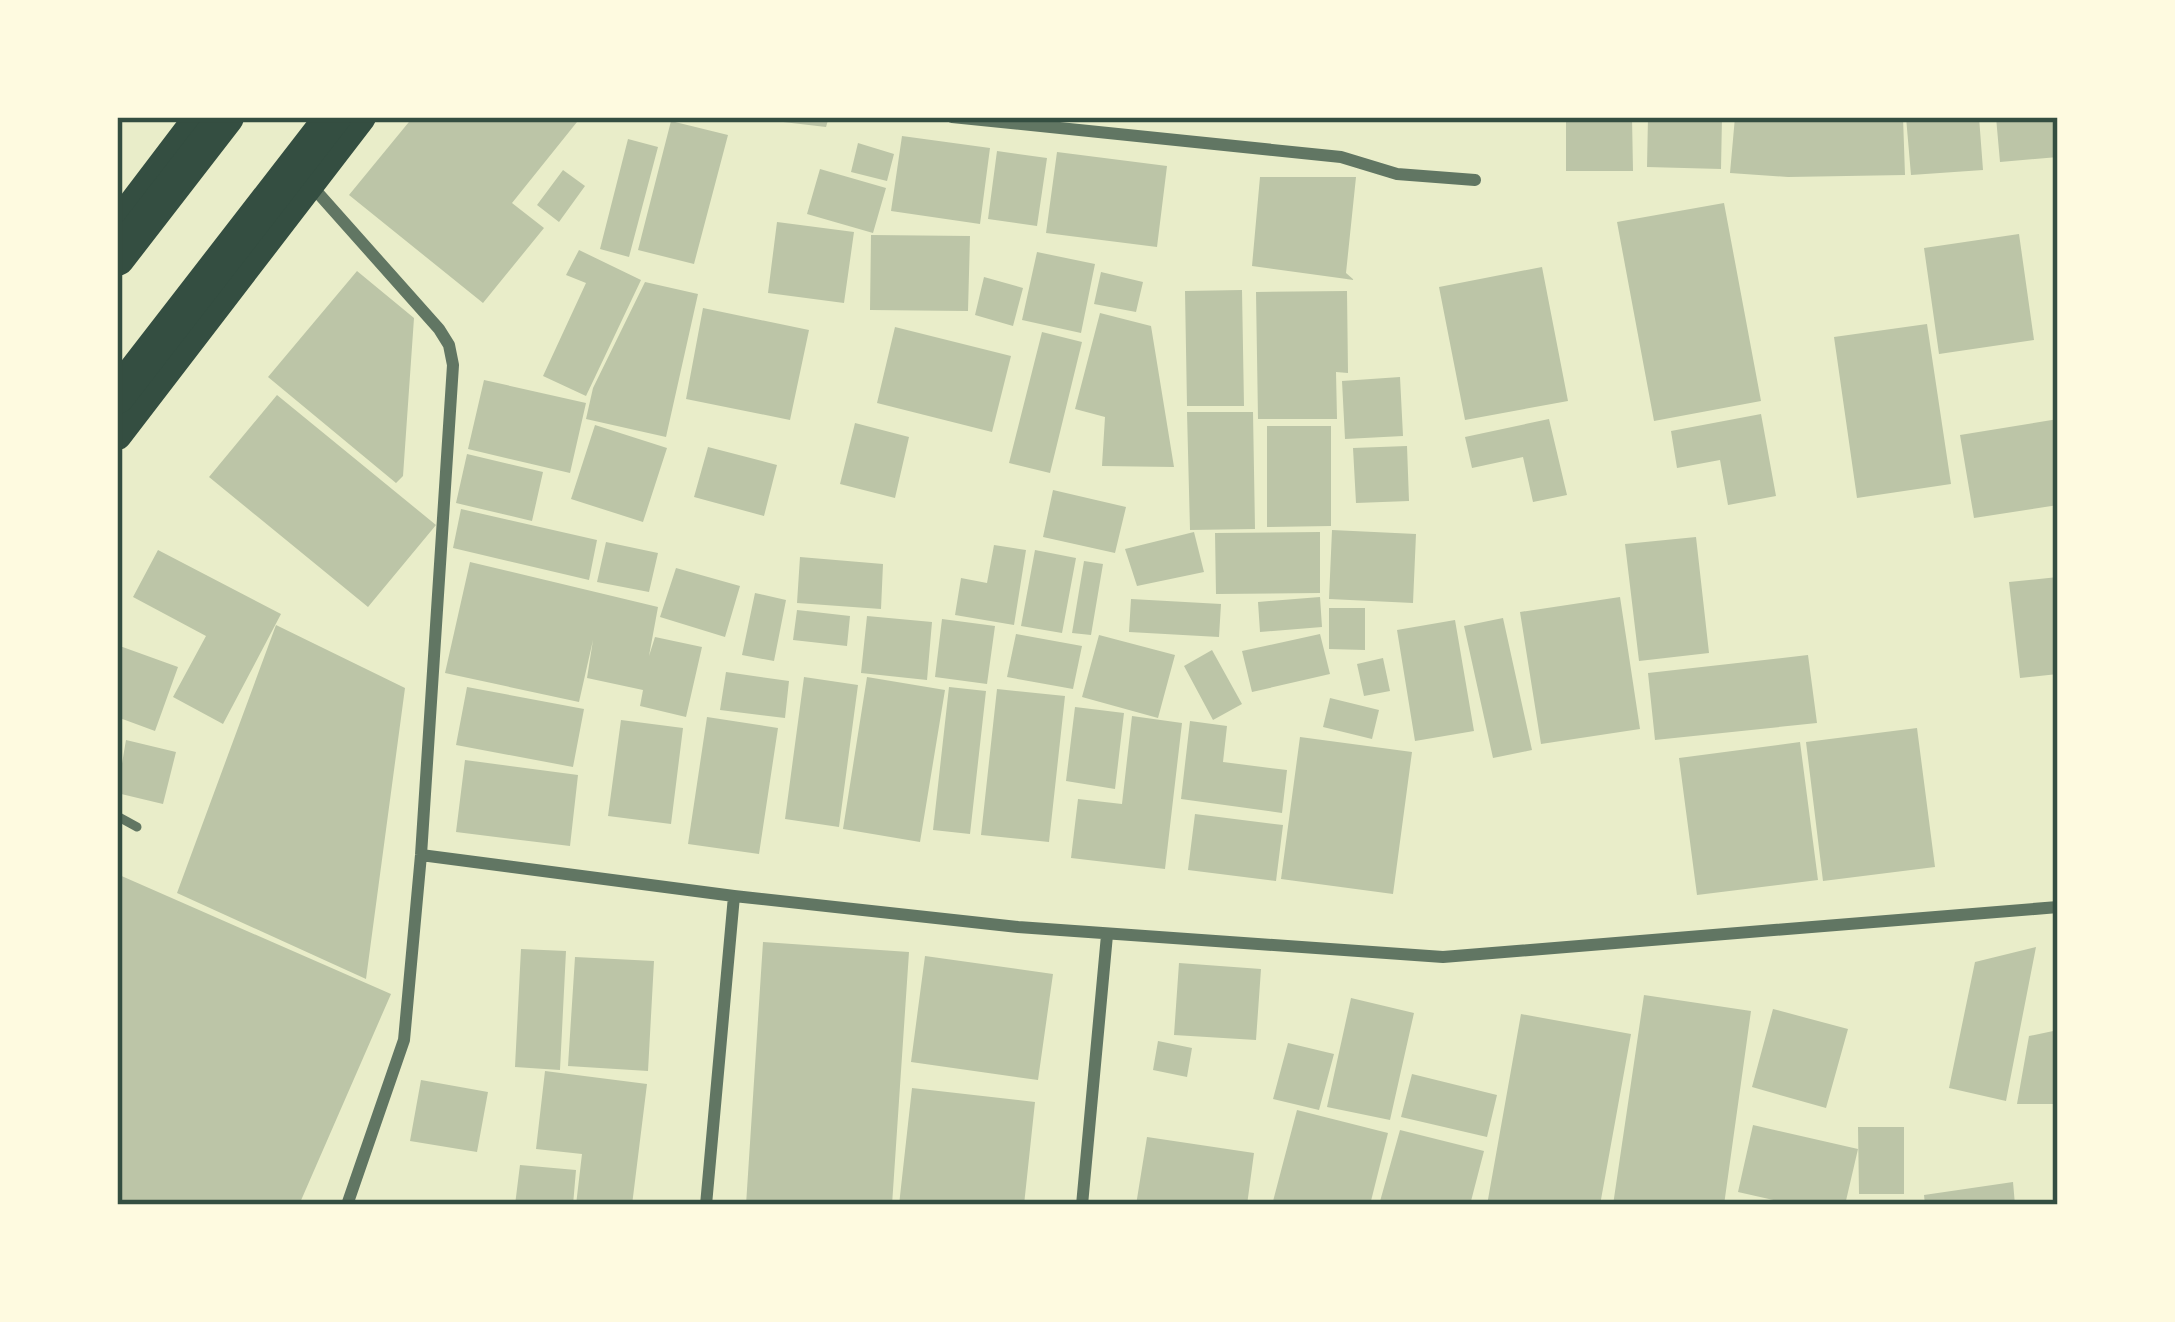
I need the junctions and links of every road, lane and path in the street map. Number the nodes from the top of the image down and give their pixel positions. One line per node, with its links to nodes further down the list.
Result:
1 (199, 117): 8 (main road)
2 (226, 117): 9 (highway)
3 (333, 117): 10 (highway)
4 (361, 117): 7 (main road)
5 (952, 117): 6 (street)
6 (1474, 180)
7 (310, 184): 11 (main road); 14 (street)
8 (117, 225)
9 (117, 258)
10 (117, 396)
11 (117, 435)
12 (117, 817): 13 (lane)
13 (137, 827)
14 (421, 855): 15 (street); 18 (street)
15 (734, 896): 17 (street); 19 (street)
16 (2058, 907): 17 (street)
17 (1107, 935): 20 (street)
18 (347, 1205)
19 (706, 1205)
20 (1082, 1205)

